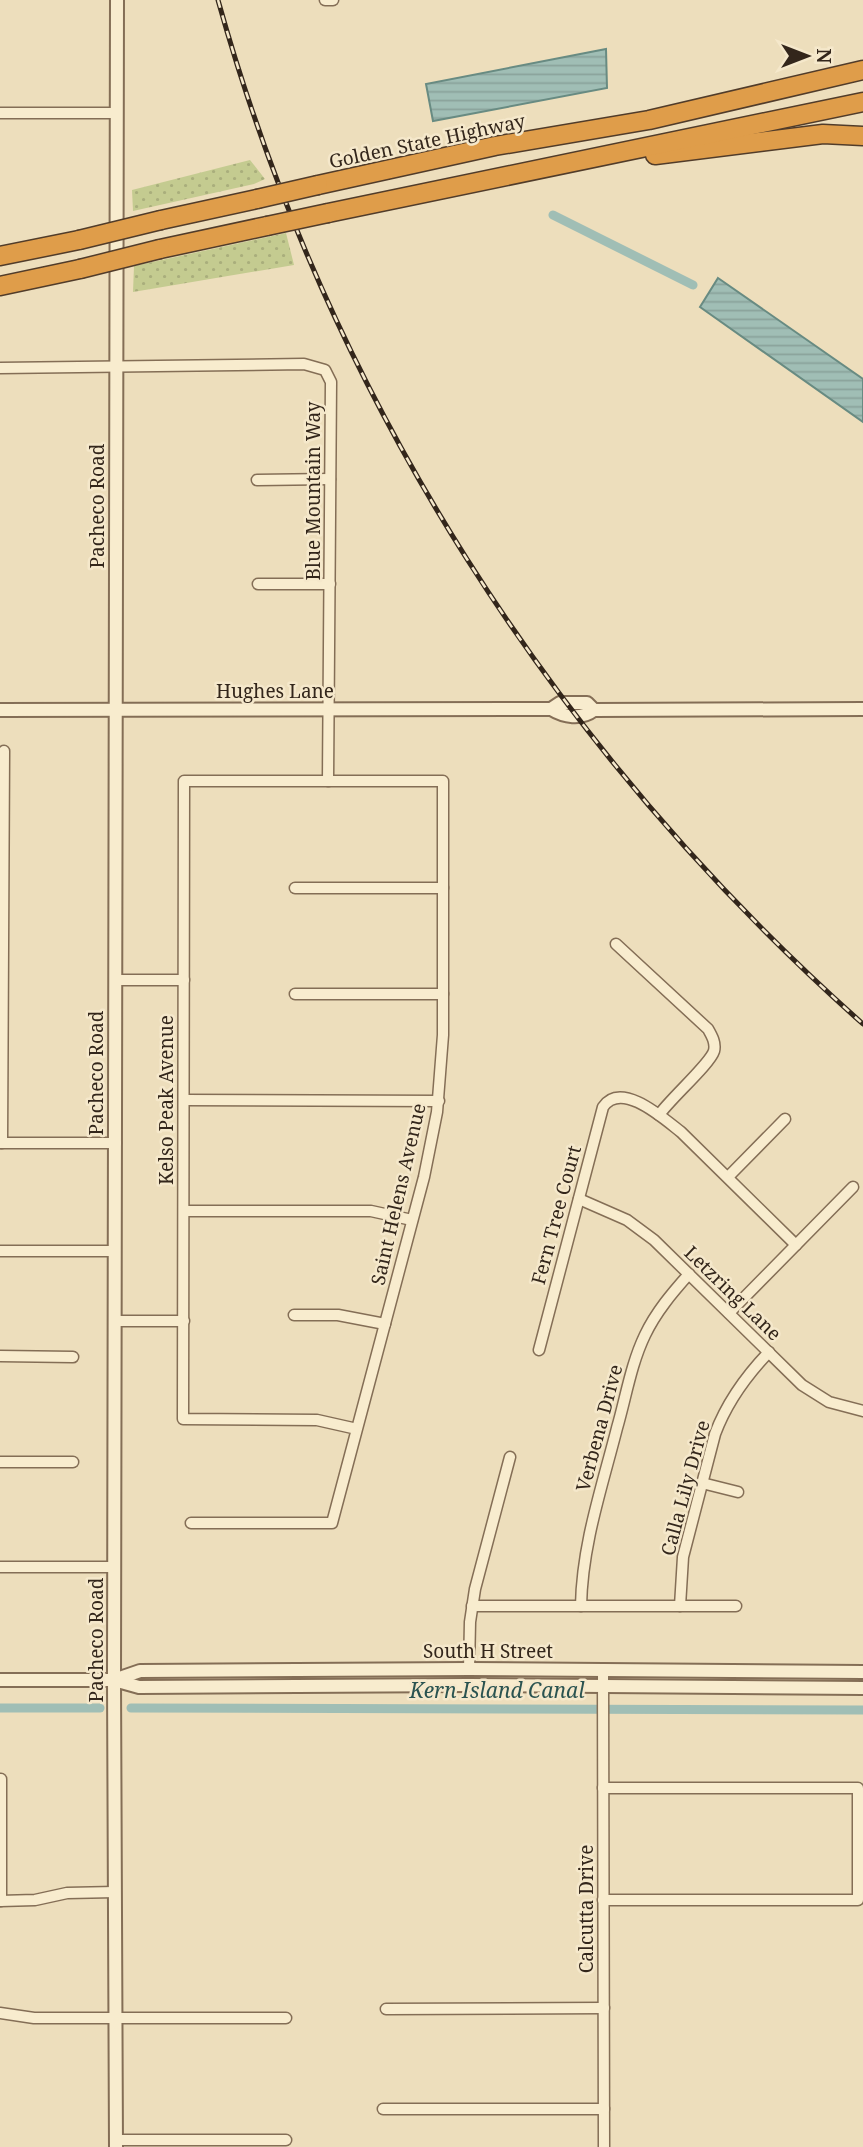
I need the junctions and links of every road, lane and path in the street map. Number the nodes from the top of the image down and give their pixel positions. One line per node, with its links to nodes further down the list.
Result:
1 (117, 0): 6 (street, Pacheco Road)
2 (863, 57): 7 (highway)
3 (863, 70): 7 (highway, Golden State Highway)
4 (863, 102): 9 (highway)
5 (0, 113): 6 (street)
6 (117, 113): 13 (street, Pacheco Road)
7 (649, 120): 10 (highway, Golden State Highway, bridge)
8 (863, 136): 9 (highway)
9 (624, 151): 11 (highway, bridge)
10 (0, 256)
11 (0, 286)
12 (0, 368): 13 (street)
13 (117, 368): 15 (street, Blue Mountain Way); 20 (street, Pacheco Road)
14 (257, 480): 15 (street)
15 (330, 480): 17 (street, Blue Mountain Way)
16 (258, 584): 17 (street)
17 (330, 584): 21 (street, Blue Mountain Way)
18 (863, 709): 21 (street, Hughes Lane)
19 (0, 710): 20 (street, Hughes Lane)
20 (116, 710): 21 (street, Hughes Lane); 28 (street, Pacheco Road)
21 (329, 710): 23 (street, Blue Mountain Way)
22 (4, 751): 26 (street)
23 (328, 781): 25 (street, Saint Helens Avenue); 29 (street, Kelso Peak Avenue)
24 (295, 888): 25 (street)
25 (443, 888): 31 (street, Saint Helens Avenue)
26 (1, 899): 36 (street)
27 (616, 944): 34 (street)
28 (116, 980): 29 (street); 37 (street, Pacheco Road)
29 (184, 980): 32 (street, Kelso Peak Avenue)
30 (295, 994): 31 (street)
31 (443, 994): 33 (street, Saint Helens Avenue)
32 (184, 1100): 33 (street); 41 (street, Kelso Peak Avenue)
33 (439, 1101): 42 (street, Saint Helens Avenue)
34 (659, 1115): 38 (street); 40 (street, Fern Tree Court)
35 (785, 1119): 38 (street)
36 (1, 1143): 37 (street)
37 (116, 1143): 45 (street, Pacheco Road)
38 (728, 1177): 43 (street)
39 (853, 1187): 43 (street)
40 (579, 1199): 46 (street, Letzring Lane); 52 (street, Fern Tree Court)
41 (184, 1211): 42 (street); 50 (street, Kelso Peak Avenue)
42 (412, 1220): 51 (street, Saint Helens Avenue)
43 (796, 1245): 47 (street)
44 (0, 1251): 45 (street)
45 (115, 1251): 49 (street, Pacheco Road)
46 (690, 1275): 47 (street, Letzring Lane); 67 (street, Verbena Drive)
47 (729, 1313): 53 (street, Letzring Lane)
48 (295, 1315): 51 (street)
49 (115, 1321): 50 (street); 65 (street, Pacheco Road)
50 (184, 1321): 57 (street, Kelso Peak Avenue)
51 (385, 1325): 57 (street, Saint Helens Avenue)
52 (539, 1350)
53 (769, 1352): 56 (street, Letzring Lane); 61 (street, Calla Lily Drive)
54 (0, 1356): 55 (street)
55 (73, 1357)
56 (863, 1411)
57 (357, 1429): 63 (street, Saint Helens Avenue)
58 (510, 1457): 66 (street)
59 (0, 1462): 60 (street)
60 (73, 1462)
61 (702, 1483): 62 (street); 68 (street, Calla Lily Drive)
62 (738, 1492)
63 (191, 1523)
64 (0, 1567): 65 (street)
65 (115, 1567): 75 (street, Pacheco Road)
66 (472, 1606): 67 (street); 70 (street)
67 (581, 1606): 68 (street)
68 (680, 1606): 69 (street)
69 (736, 1606)
70 (469, 1669): 71 (street, South H Street); 72 (street, South H Street); 77 (street)
71 (293, 1671): 75 (street, South H Street); 78 (street)
72 (603, 1671): 73 (street, South H Street); 76 (street, Calcutta Drive)
73 (863, 1672)
74 (0, 1680): 75 (street, South H Street)
75 (114, 1680): 78 (street, South H Street); 82 (street, Pacheco Road)
76 (603, 1685): 77 (street, South H Street); 79 (street, South H Street); 81 (street, Calcutta Drive)
77 (394, 1686): 78 (street, South H Street)
78 (226, 1687)
79 (861, 1688)
80 (1, 1780): 84 (street)
81 (603, 1788): 83 (street, Calcutta Drive); 83 (street)
82 (115, 1892): 84 (street); 88 (street, Pacheco Road)
83 (603, 1900): 85 (street, Calcutta Drive)
84 (0, 1902)
85 (604, 2008): 86 (street); 91 (street, Calcutta Drive)
86 (386, 2009)
87 (0, 2013): 88 (street)
88 (115, 2018): 89 (street); 93 (street, Pacheco Road)
89 (286, 2018)
90 (383, 2109): 91 (street)
91 (604, 2109): 94 (street, Calcutta Drive)
92 (286, 2140): 93 (street)
93 (116, 2144)
94 (604, 2147)

